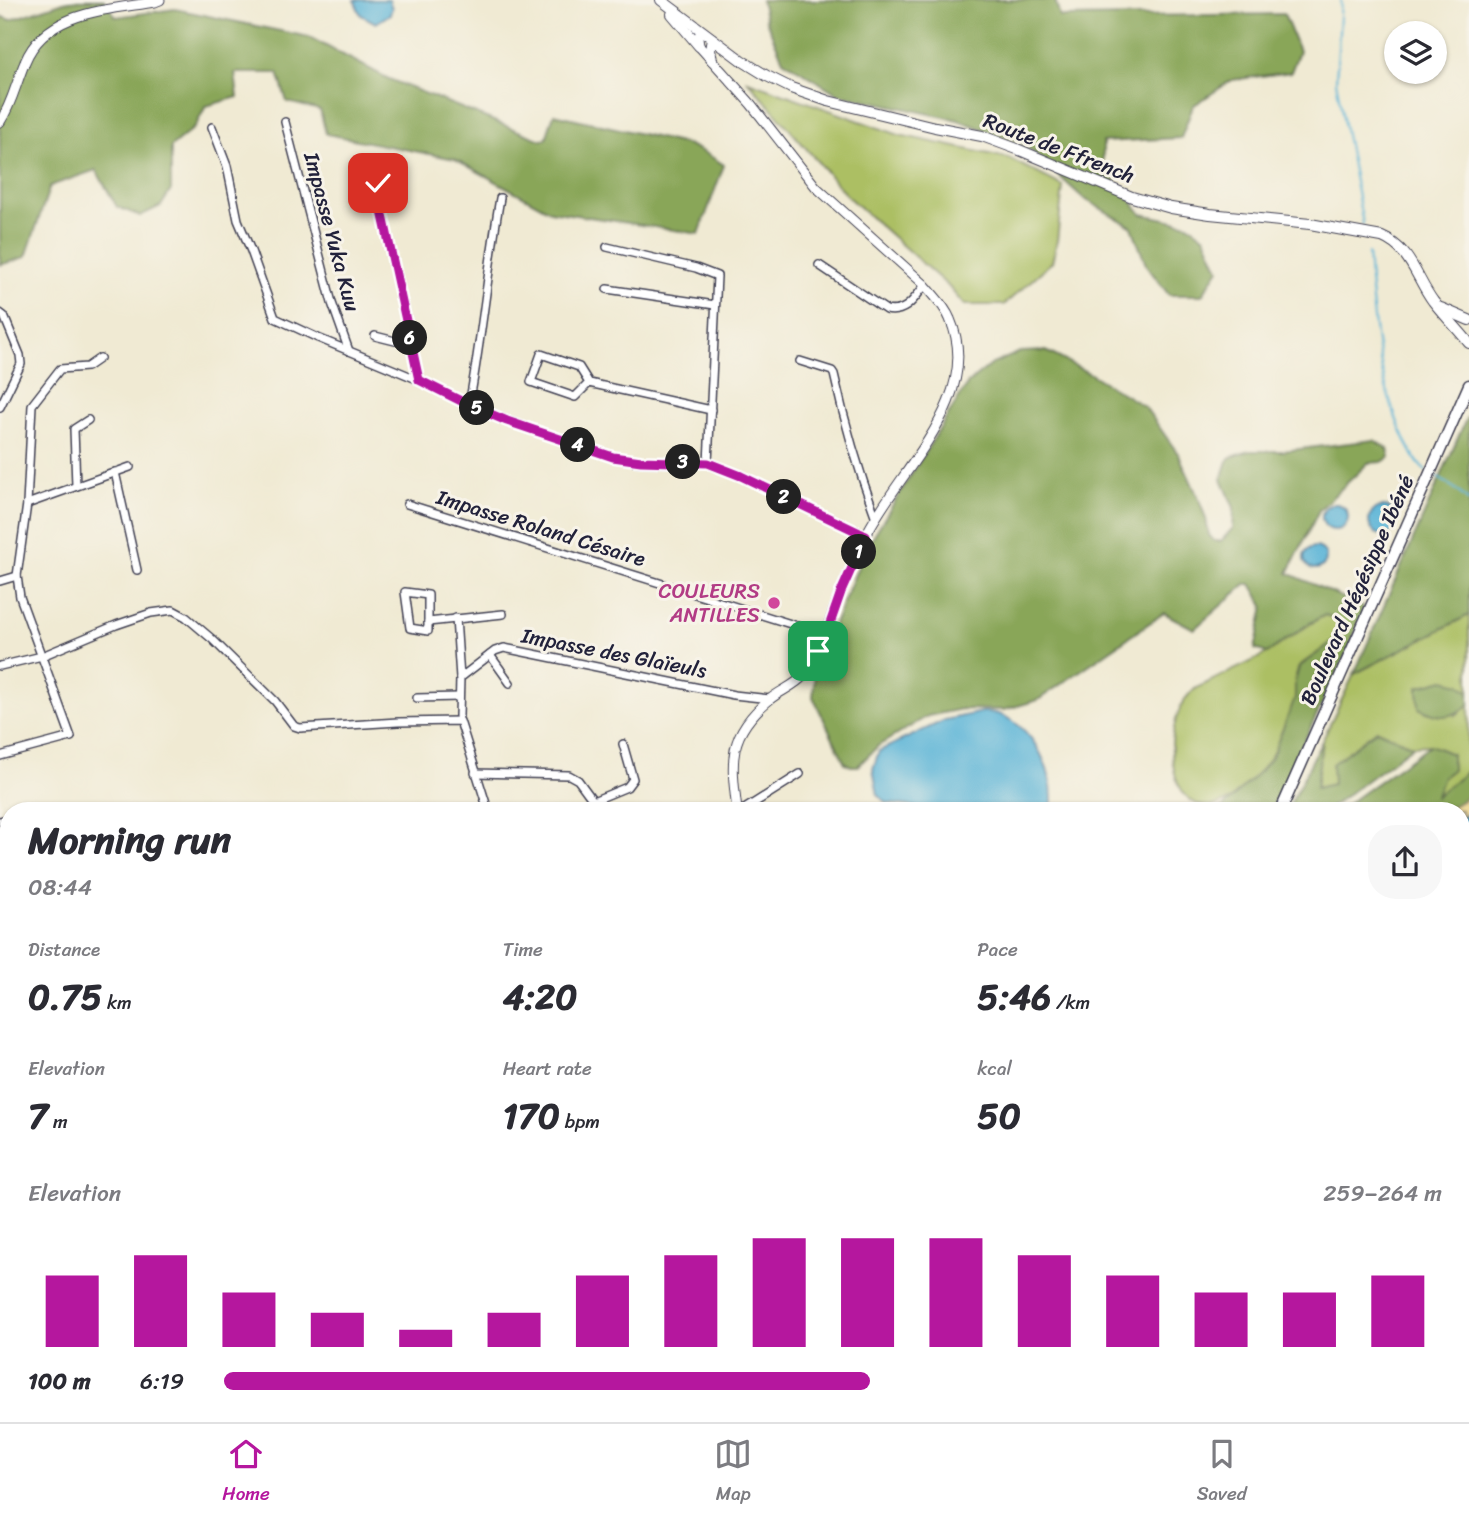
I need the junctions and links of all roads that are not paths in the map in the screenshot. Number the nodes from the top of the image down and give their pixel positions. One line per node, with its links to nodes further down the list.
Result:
1 (160, 0): 8 (street)
2 (661, 0): 3 (main road, Route de Ffrench); 5 (main road)
3 (701, 31): 4 (main road, Route de Ffrench); 5 (street)
4 (712, 39): 6 (main road); 17 (main road, Route de Ffrench)
5 (699, 46): 6 (street)
6 (712, 60): 14 (street)
7 (285, 121): 23 (street, Impasse Yuka Kuu)
8 (0, 122)
9 (212, 127): 23 (street)
10 (404, 181): 21 (street)
11 (500, 198): 29 (street)
12 (607, 247): 16 (street)
13 (819, 265): 14 (street)
14 (925, 285): 39 (street)
15 (607, 289): 16 (street)
16 (715, 305): 31 (street)
17 (1438, 306): 19 (main road); 22 (main road, Route de Ffrench)
18 (0, 313): 30 (street)
19 (1469, 320)
20 (374, 335): 21 (street)
21 (410, 340): 26 (street)
22 (1469, 343)
23 (349, 351): 26 (street)
24 (100, 358): 37 (street)
25 (800, 361): 39 (street)
26 (419, 380): 29 (street)
27 (589, 383): 27 (street); 31 (street)
28 (1469, 385): 65 (main road, Boulevard Hégésippe Ibéné)
29 (469, 405): 33 (street)
30 (0, 407)
31 (711, 410): 33 (street)
32 (88, 420): 36 (street)
33 (708, 463): 40 (street)
34 (130, 467): 35 (street)
35 (115, 472): 36 (street); 41 (street)
36 (76, 486): 37 (street)
37 (27, 504): 42 (street)
38 (407, 504): 47 (street, Impasse Roland Césaire)
39 (876, 518): 40 (street)
40 (866, 536): 47 (street)
41 (137, 570)
42 (17, 576): 43 (street); 49 (street)
43 (0, 581)
44 (503, 614): 45 (street)
45 (456, 618): 46 (street); 51 (street)
46 (428, 622): 46 (street)
47 (826, 635): 55 (street)
48 (490, 655): 51 (street, Impasse des Glaïeuls); 52 (street); 55 (street, Impasse des Glaïeuls)
49 (42, 656): 50 (street); 58 (street); 59 (street)
50 (0, 666)
51 (460, 678): 53 (street)
52 (510, 683)
53 (459, 697): 54 (street); 56 (street)
54 (417, 698)
55 (770, 699): 63 (street)
56 (459, 716)
57 (623, 744): 61 (street)
58 (0, 756)
59 (475, 774): 61 (street); 62 (street)
60 (800, 774): 64 (street)
61 (593, 801)
62 (485, 802)
63 (735, 802)
64 (756, 802)
65 (1285, 802)

